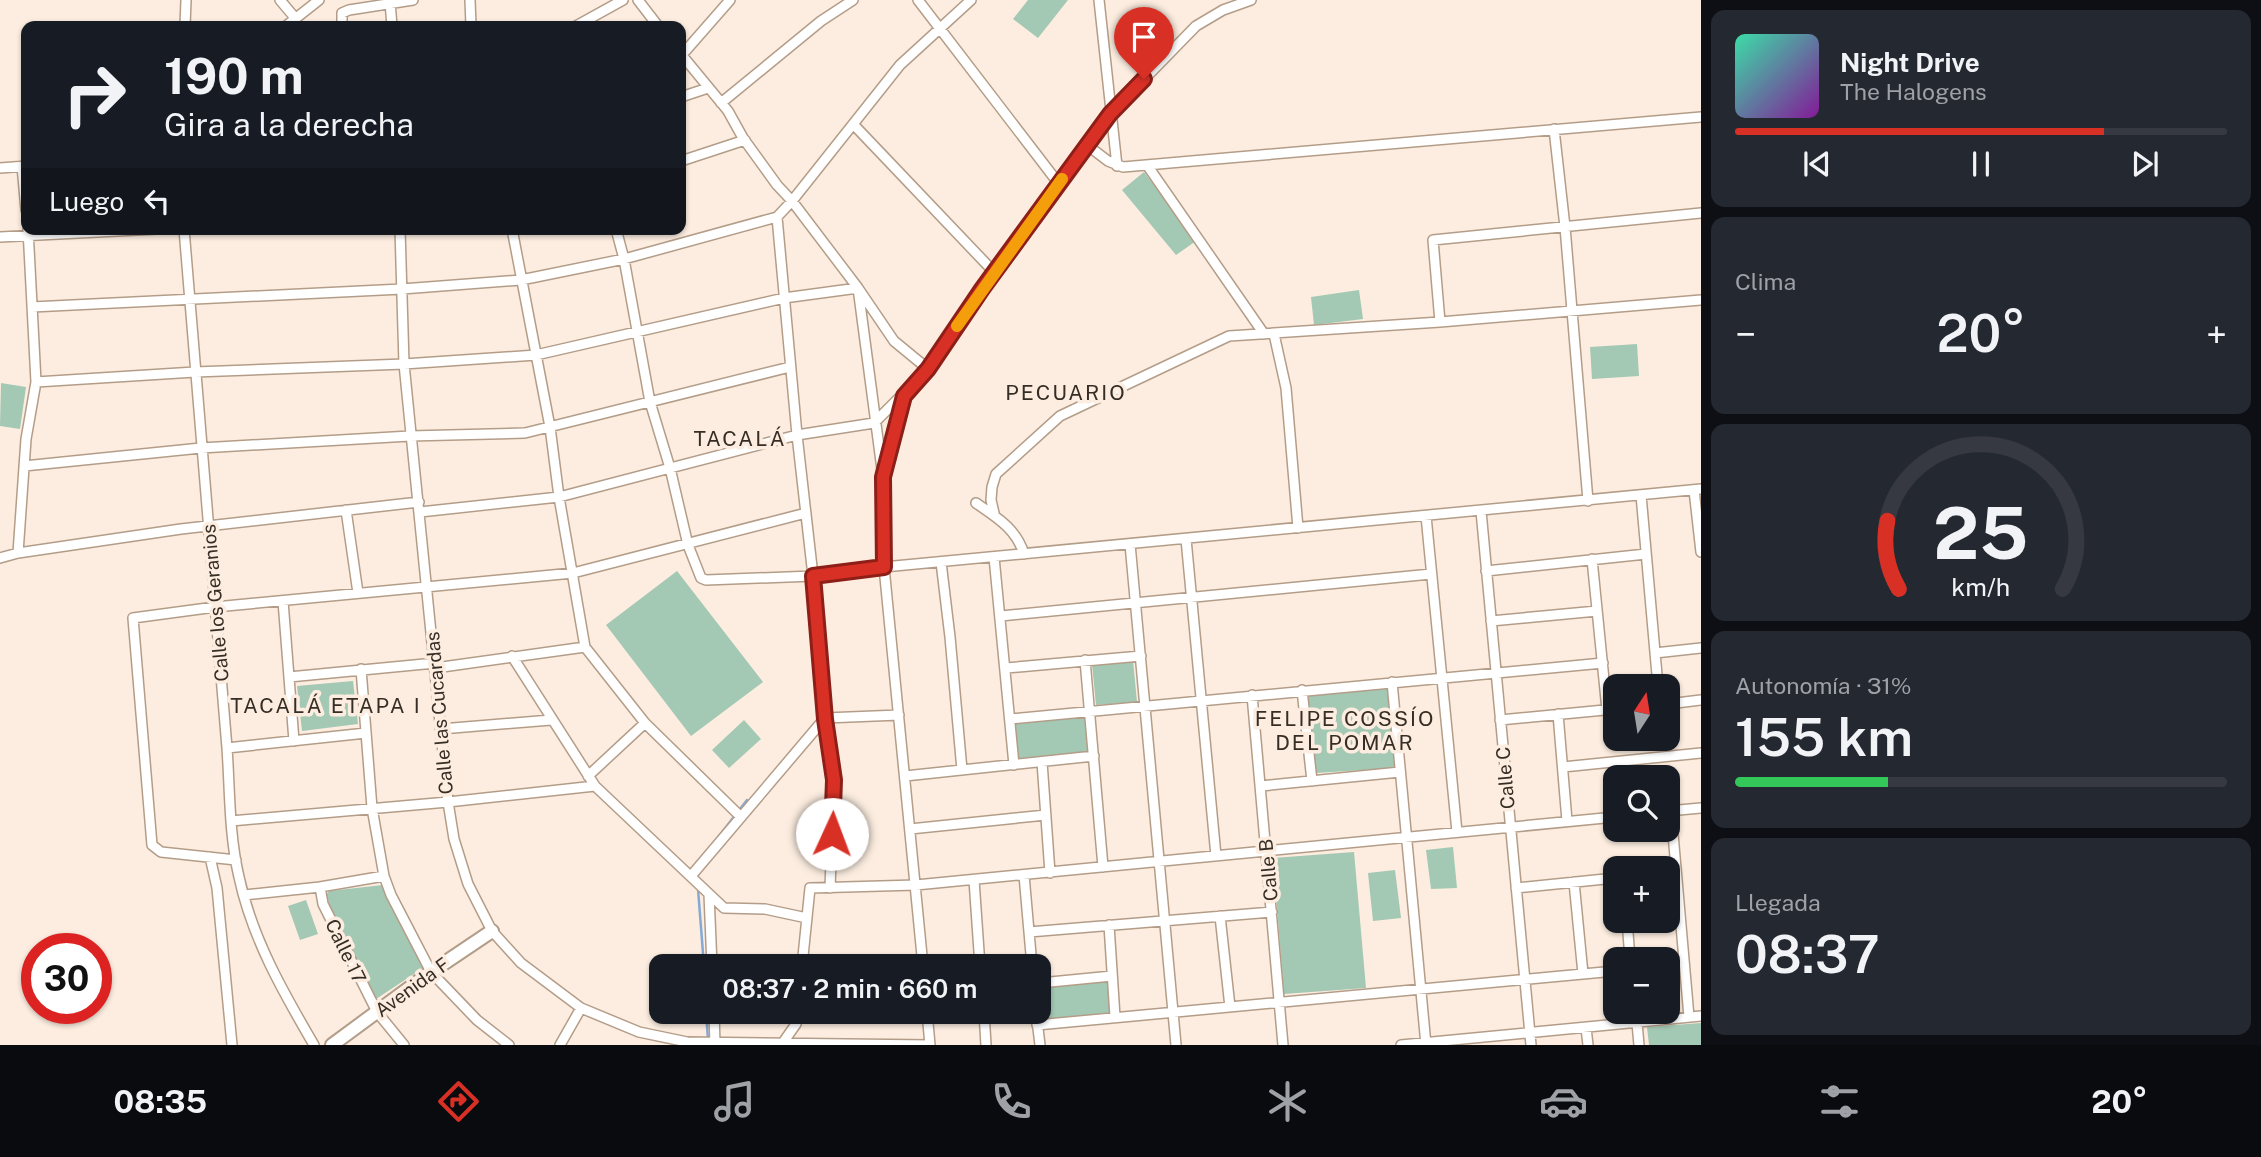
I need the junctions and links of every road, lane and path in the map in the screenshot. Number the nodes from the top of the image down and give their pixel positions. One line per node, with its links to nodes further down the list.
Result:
1 (186, 0): 16 (street)
2 (280, 0): 15 (street)
3 (319, 0): 15 (street)
4 (412, 0): 14 (street)
5 (470, 0): 20 (street)
6 (623, 0): 21 (street)
7 (638, 0): 22 (street)
8 (730, 0): 24 (street)
9 (853, 0): 28 (street)
10 (918, 0): 23 (street)
11 (971, 0): 23 (street)
12 (1099, 0): 29 (street)
13 (1251, 0): 29 (street)
14 (390, 2): 18 (street); 19 (street)
15 (296, 19): 17 (street)
16 (185, 21)
17 (293, 21)
18 (342, 21)
19 (392, 21)
20 (471, 21)
21 (585, 21)
22 (654, 21)
23 (942, 28): 31 (street); 40 (street)
24 (686, 49)
25 (686, 61): 26 (street)
26 (708, 88): 27 (street); 28 (street)
27 (686, 95)
28 (721, 103): 33 (street)
29 (1110, 114): 34 (street); 38 (street)
30 (1701, 117): 32 (street)
31 (853, 124): 41 (street); 53 (street)
32 (1554, 129): 36 (street); 44 (street)
33 (745, 140): 35 (street); 41 (street)
34 (1087, 145): 38 (street); 40 (street)
35 (686, 159)
36 (1147, 165): 38 (street); 64 (street)
37 (21, 166): 39 (street)
38 (1116, 166)
39 (0, 167)
40 (1059, 184): 53 (street)
41 (792, 201): 43 (street); 55 (street)
42 (1701, 213): 44 (street)
43 (777, 217): 52 (street); 57 (street)
44 (1565, 227): 61 (street); 62 (street)
45 (21, 233): 51 (street)
46 (29, 235): 60 (street)
47 (184, 235): 59 (street, Calle los Geranios)
48 (400, 235): 56 (street, Calle las Cucardas)
49 (513, 235): 54 (street)
50 (618, 235): 52 (street)
51 (0, 237)
52 (624, 259): 54 (street); 63 (street)
53 (994, 272): 68 (street)
54 (521, 280): 56 (street); 65 (street)
55 (858, 288): 57 (street); 68 (street); 73 (street)
56 (402, 289): 59 (street); 66 (street, Calle las Cucardas)
57 (784, 298): 63 (street); 67 (street)
58 (1701, 300): 61 (street)
59 (189, 301): 60 (street); 69 (street, Calle los Geranios)
60 (32, 307): 70 (street)
61 (1571, 311): 62 (street); 84 (street)
62 (1440, 322): 64 (street)
63 (637, 332): 65 (street); 72 (street)
64 (1269, 334): 90 (street); 93 (street)
65 (537, 355): 66 (street); 74 (street)
66 (404, 364): 69 (street); 76 (street, Calle las Cucardas)
67 (790, 367): 72 (street); 75 (street)
68 (928, 369): 71 (street)
69 (195, 372): 70 (street); 77 (street, Calle los Geranios)
70 (36, 382): 78 (street)
71 (904, 396): 73 (street); 80 (street)
72 (650, 402): 74 (street); 79 (street)
73 (874, 423): 75 (street); 80 (street)
74 (550, 427): 76 (street); 83 (street)
75 (797, 435): 79 (street); 89 (street)
76 (410, 436): 77 (street); 86 (street, Calle las Cucardas)
77 (201, 448): 78 (street); 92 (street, Calle los Geranios)
78 (24, 467): 98 (street)
79 (670, 468): 83 (street); 96 (street)
80 (883, 477): 105 (street)
81 (1698, 490): 82 (street); 97 (street)
82 (1641, 495): 84 (street); 100 (street)
83 (559, 497): 86 (street); 107 (street)
84 (1588, 501): 88 (street)
85 (976, 503): 90 (street)
86 (419, 507): 87 (street); 110 (street, Calle las Cucardas)
87 (346, 510): 92 (street); 111 (street)
88 (1481, 511): 91 (street); 106 (street, Calle C)
89 (806, 513): 96 (street); 109 (street)
90 (994, 513): 99 (street)
91 (1426, 516): 93 (street); 108 (street)
92 (209, 527): 98 (street); 115 (street, Calle los Geranios)
93 (1298, 528): 94 (street)
94 (1186, 538): 95 (street); 112 (street)
95 (1130, 544): 99 (street); 114 (street)
96 (688, 545): 107 (street); 109 (street)
97 (1701, 552)
98 (19, 553): 102 (street)
99 (1024, 554): 101 (street)
100 (1646, 554): 103 (street); 121 (street)
101 (994, 557): 104 (street); 117 (street)
102 (0, 558)
103 (1592, 559): 106 (street); 116 (street)
104 (941, 562): 105 (street); 159 (street)
105 (884, 567): 109 (street); 144 (street)
106 (1486, 571): 118 (street, Calle C)
107 (573, 573): 110 (street); 119 (street)
108 (1431, 574): 112 (street); 133 (street)
109 (813, 576): 145 (street)
110 (428, 588): 111 (street); 126 (street, Calle las Cucardas)
111 (358, 593): 113 (street)
112 (1192, 597): 114 (street); 137 (street)
113 (283, 601): 115 (street); 132 (street)
114 (1136, 601): 117 (street); 123 (street)
115 (215, 607): 153 (street, Calle los Geranios); 181 (street)
116 (1597, 611): 118 (street); 125 (street)
117 (1001, 616): 127 (street)
118 (1491, 621): 129 (street, Calle C)
119 (584, 647): 122 (street); 149 (street)
120 (1701, 648): 121 (street)
121 (1655, 653): 131 (street)
122 (512, 656): 126 (street); 147 (street)
123 (1141, 656): 124 (street); 140 (street)
124 (1085, 660): 127 (street); 142 (street)
125 (1603, 663): 129 (street); 130 (street)
126 (435, 665): 128 (street); 150 (street, Calle las Cucardas)
127 (1006, 668): 146 (street)
128 (361, 669): 132 (street); 151 (street)
129 (1495, 673): 133 (street); 148 (street, Calle C)
130 (1605, 674)
131 (1657, 674)
132 (289, 677): 152 (street)
133 (1441, 677): 134 (street); 177 (street)
134 (1392, 682): 135 (street); 160 (street)
135 (1302, 690): 136 (street); 163 (street)
136 (1252, 695): 137 (street); 165 (street, Calle B)
137 (1201, 700): 140 (street); 180 (street)
138 (1701, 700): 139 (street)
139 (1680, 703)
140 (1146, 706): 142 (street); 183 (street)
141 (1603, 710): 143 (street)
142 (1090, 712): 146 (street); 155 (street)
143 (1558, 714): 148 (street); 158 (street)
144 (899, 715): 145 (street); 162 (street)
145 (825, 719): 171 (street); 194 (street)
146 (1010, 719): 157 (street)
147 (551, 720): 150 (street); 161 (street)
148 (1500, 720): 175 (street, Calle C)
149 (645, 723): 161 (street); 171 (street)
150 (441, 729): 166 (street, Calle las Cucardas)
151 (366, 733): 152 (street); 167 (street)
152 (293, 741): 153 (street)
153 (228, 748): 173 (street, Calle los Geranios)
154 (1701, 753): 158 (street)
155 (1094, 756): 156 (street); 184 (street)
156 (1042, 762): 157 (street); 170 (street)
157 (1014, 765): 159 (street)
158 (1563, 767): 174 (street)
159 (962, 770): 162 (street)
160 (1400, 772): 163 (street); 178 (street)
161 (588, 776): 164 (street)
162 (905, 776): 176 (street)
163 (1312, 781): 165 (street)
164 (595, 786): 166 (street); 188 (street)
165 (1261, 786): 179 (street, Calle B)
166 (448, 802): 167 (street); 203 (street, Calle las Cucardas)
167 (372, 808): 173 (street); 187 (street)
168 (1701, 808): 169 (street)
169 (1680, 810)
170 (1046, 815): 176 (street); 185 (street)
171 (741, 817): 188 (street)
172 (1603, 818): 174 (street)
173 (231, 821): 182 (street, Calle los Geranios)
174 (1567, 821): 175 (street)
175 (1510, 827): 177 (street); 195 (street, Calle C)
176 (910, 829): 192 (street)
177 (1457, 832): 178 (street)
178 (1406, 838): 179 (street); 217 (street)
179 (1267, 851): 180 (street); 198 (street, Calle B)
180 (1216, 856): 183 (street)
181 (210, 857): 182 (street); 239 (street)
182 (236, 860): 197 (street, Calle los Geranios)
183 (1161, 862): 184 (street); 201 (street)
184 (1103, 867): 185 (street)
185 (1050, 873): 186 (street)
186 (1024, 875): 190 (street); 204 (street)
187 (384, 876): 193 (street); 211 (street)
188 (691, 876): 196 (street)
189 (1603, 879): 191 (street)
190 (974, 880): 192 (street); 209 (street)
191 (1574, 882): 195 (street); 213 (street)
192 (916, 885): 194 (street); 208 (street)
193 (320, 887): 197 (street); 221 (street, Calle 17)
194 (830, 888): 200 (street)
195 (1516, 888): 215 (street, Calle C)
196 (709, 894): 200 (street); 206 (street)
197 (244, 895): 240 (street, Calle los Geranios)
198 (1272, 912): 199 (street); 218 (street, Calle B)
199 (1220, 916): 201 (street); 219 (street)
200 (807, 918): 207 (street)
201 (1166, 920): 202 (street); 222 (street)
202 (1109, 925): 204 (street); 214 (street)
203 (492, 932): 211 (street, Avenida F); 220 (street, Calle las Cucardas)
204 (1029, 932): 210 (street)
205 (1679, 933): 225 (street)
206 (712, 954)
207 (803, 954)
208 (922, 954)
209 (979, 954)
210 (1031, 954)
211 (431, 972): 221 (street, Avenida F); 243 (street)
212 (1603, 972): 213 (street)
213 (1583, 974): 215 (street)
214 (1112, 976): 216 (street); 224 (street)
215 (1525, 980): 217 (street); 235 (street, Calle C)
216 (1051, 982)
217 (1421, 990): 218 (street); 238 (street)
218 (1280, 1003): 219 (street); 250 (street, Calle B)
219 (1230, 1007): 222 (street)
220 (581, 1009): 236 (street, Calle las Cucardas); 244 (street)
221 (377, 1012): 241 (street, Avenida F); 242 (street, Calle 17)
222 (1173, 1012): 224 (street); 249 (street)
223 (1701, 1016): 225 (street)
224 (1115, 1017): 233 (street)
225 (1689, 1017): 226 (street)
226 (1680, 1018)
227 (714, 1024): 236 (street)
228 (796, 1024): 237 (street)
229 (928, 1024): 246 (street)
230 (985, 1024): 247 (street)
231 (1627, 1024): 234 (street)
232 (1637, 1024): 254 (street)
233 (1037, 1025): 248 (street)
234 (1586, 1028): 235 (street); 253 (street)
235 (1530, 1033): 238 (street); 252 (street, Calle C)
236 (715, 1044): 237 (street)
237 (782, 1044): 245 (street)
238 (1426, 1044): 251 (street)
239 (232, 1045)
240 (314, 1045)
241 (332, 1045)
242 (404, 1045)
243 (509, 1045)
244 (560, 1045)
245 (872, 1045): 246 (street)
246 (930, 1045)
247 (986, 1045)
248 (1040, 1045)
249 (1176, 1045)
250 (1283, 1045)
251 (1401, 1045)
252 (1531, 1045)
253 (1588, 1045)
254 (1639, 1045)

